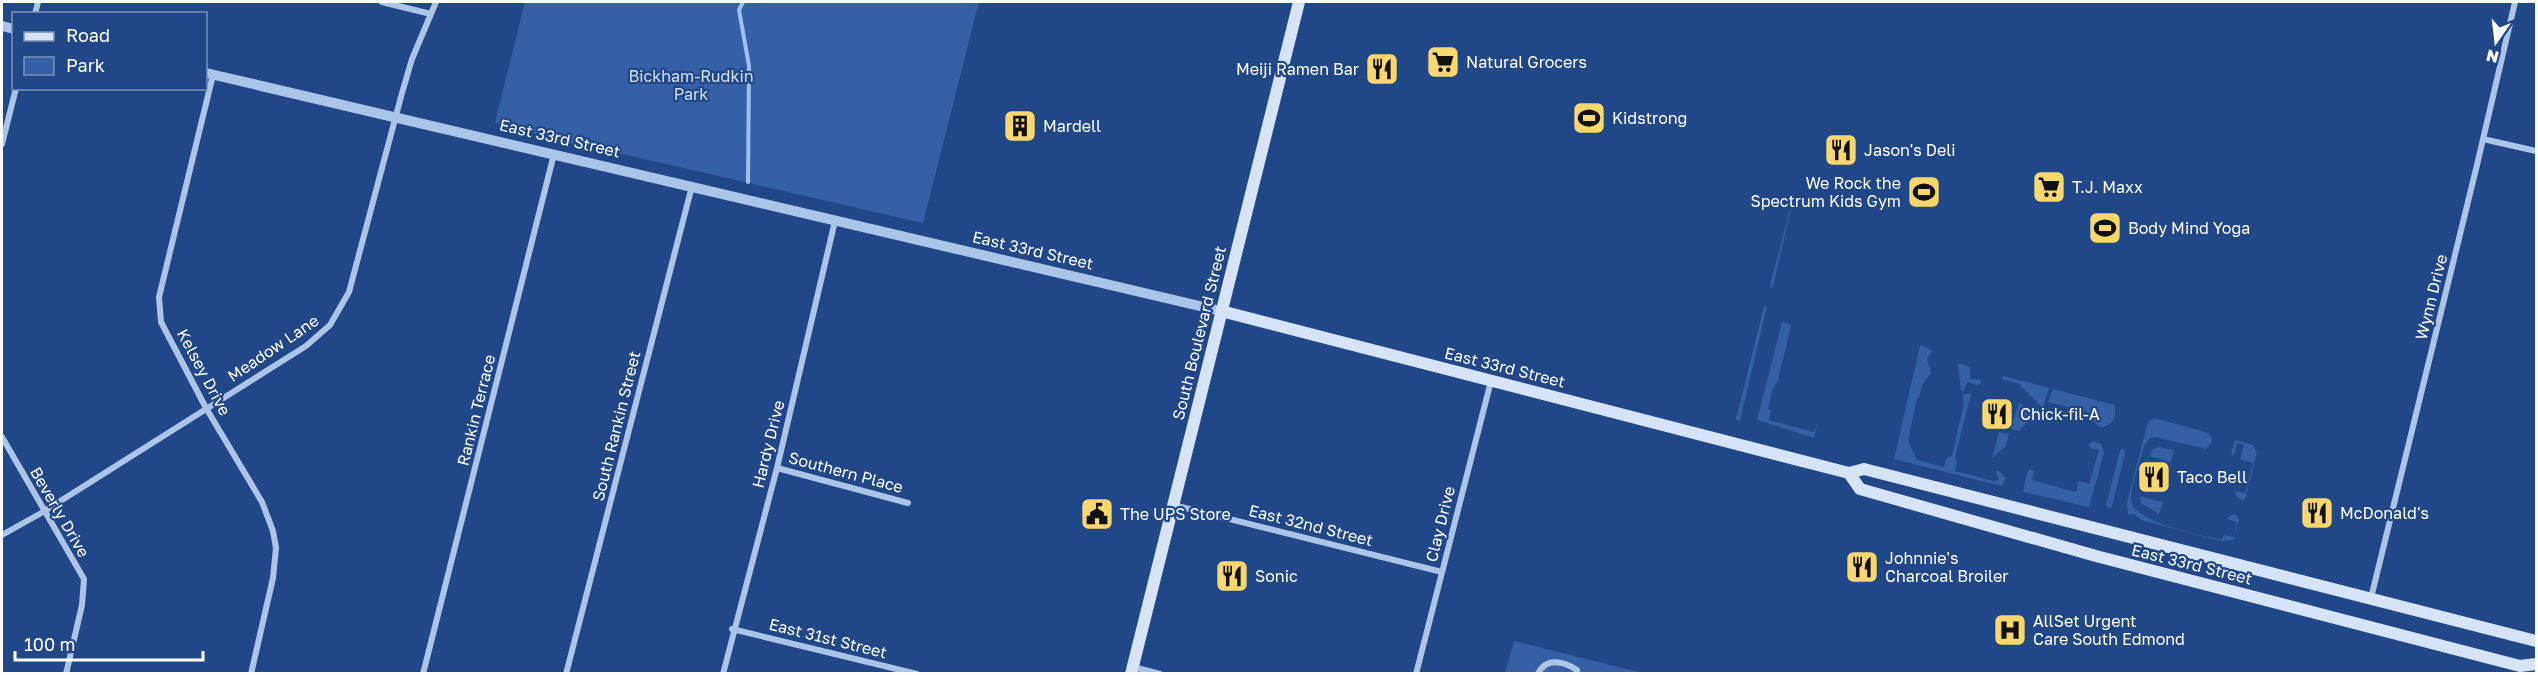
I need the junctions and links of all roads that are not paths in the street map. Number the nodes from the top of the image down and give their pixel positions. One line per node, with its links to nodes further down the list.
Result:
1 (382, 2): 5 (street)
2 (436, 2): 5 (street, Meadow Lane)
3 (1299, 2): 16 (main road, South Boulevard Street)
4 (2515, 2): 10 (street, Wynn Drive)
5 (431, 14): 9 (street, Meadow Lane)
6 (209, 74): 9 (street, East 33rd Street)
7 (16, 90): 11 (street)
8 (205, 90): 18 (street, Kelsey Drive)
9 (396, 117): 13 (street, East 33rd Street); 18 (street, Meadow Lane)
10 (2483, 139): 12 (street); 27 (street, Wynn Drive)
11 (2, 144)
12 (2536, 151)
13 (554, 154): 14 (street, East 33rd Street); 34 (street, Rankin Terrace)
14 (692, 186): 15 (street, East 33rd Street); 35 (street, South Rankin Street)
15 (835, 221): 16 (street, East 33rd Street); 20 (street, Hardy Drive)
16 (1221, 311): 17 (main road, East 33rd Street); 23 (main road, South Boulevard Street)
17 (1491, 381): 21 (main road, East 33rd Street); 26 (street, Clay Drive)
18 (206, 408): 24 (street, Meadow Lane); 33 (street, Kelsey Drive)
19 (2, 437): 24 (street, Beverly Drive)
20 (777, 468): 22 (street, Southern Place); 28 (street, Hardy Drive)
21 (1849, 473): 27 (main road, East 33rd Street); 30 (main road, East 33rd Street)
22 (908, 503)
23 (1173, 505): 26 (street, East 32nd Street); 31 (main road, South Boulevard Street)
24 (44, 512): 25 (street, Meadow Lane); 32 (street, Beverly Drive)
25 (2, 535)
26 (1442, 572): 39 (street, Clay Drive)
27 (2371, 598): 29 (main road, East 33rd Street)
28 (732, 629): 36 (street, Hardy Drive); 37 (street, East 31st Street)
29 (2536, 641)
30 (2536, 664)
31 (1132, 670): 38 (street)
32 (66, 674)
33 (251, 674)
34 (423, 674)
35 (566, 674)
36 (723, 674)
37 (916, 674)
38 (1160, 674)
39 (1416, 674)
40 (1538, 674): 41 (street)
41 (1577, 674)

